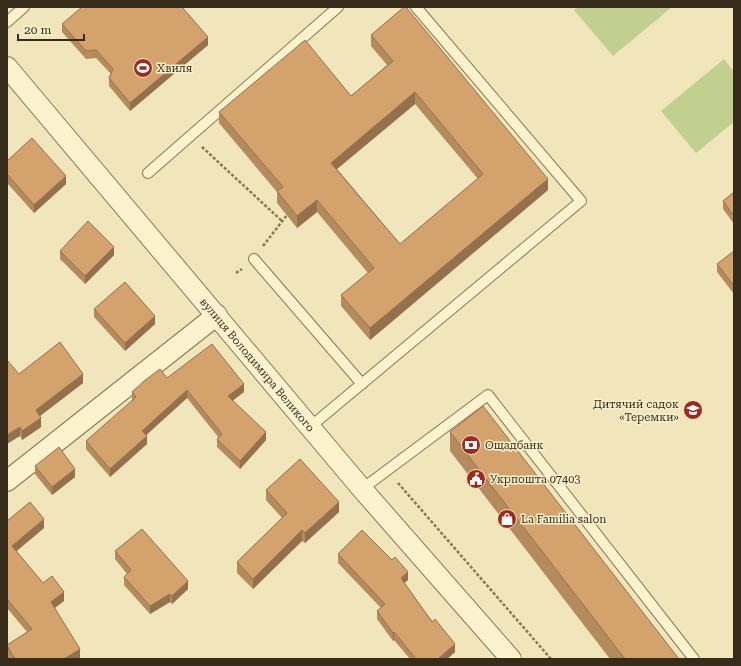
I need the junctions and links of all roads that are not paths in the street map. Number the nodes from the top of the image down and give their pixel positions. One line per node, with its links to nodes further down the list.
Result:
1 (24, 7): 4 (lane)
2 (338, 7): 6 (lane)
3 (416, 7): 9 (lane)
4 (7, 22)
5 (7, 67): 8 (street, вулиця Володимира Великого)
6 (148, 173)
7 (254, 259): 9 (lane)
8 (217, 315): 10 (street, вулиця Володимира Великого); 11 (street)
9 (362, 384): 10 (lane)
10 (310, 427): 12 (street, вулиця Володимира Великого)
11 (7, 481)
12 (362, 489): 13 (street, вулиця Володимира Великого); 14 (lane)
13 (511, 659)
14 (694, 659)

